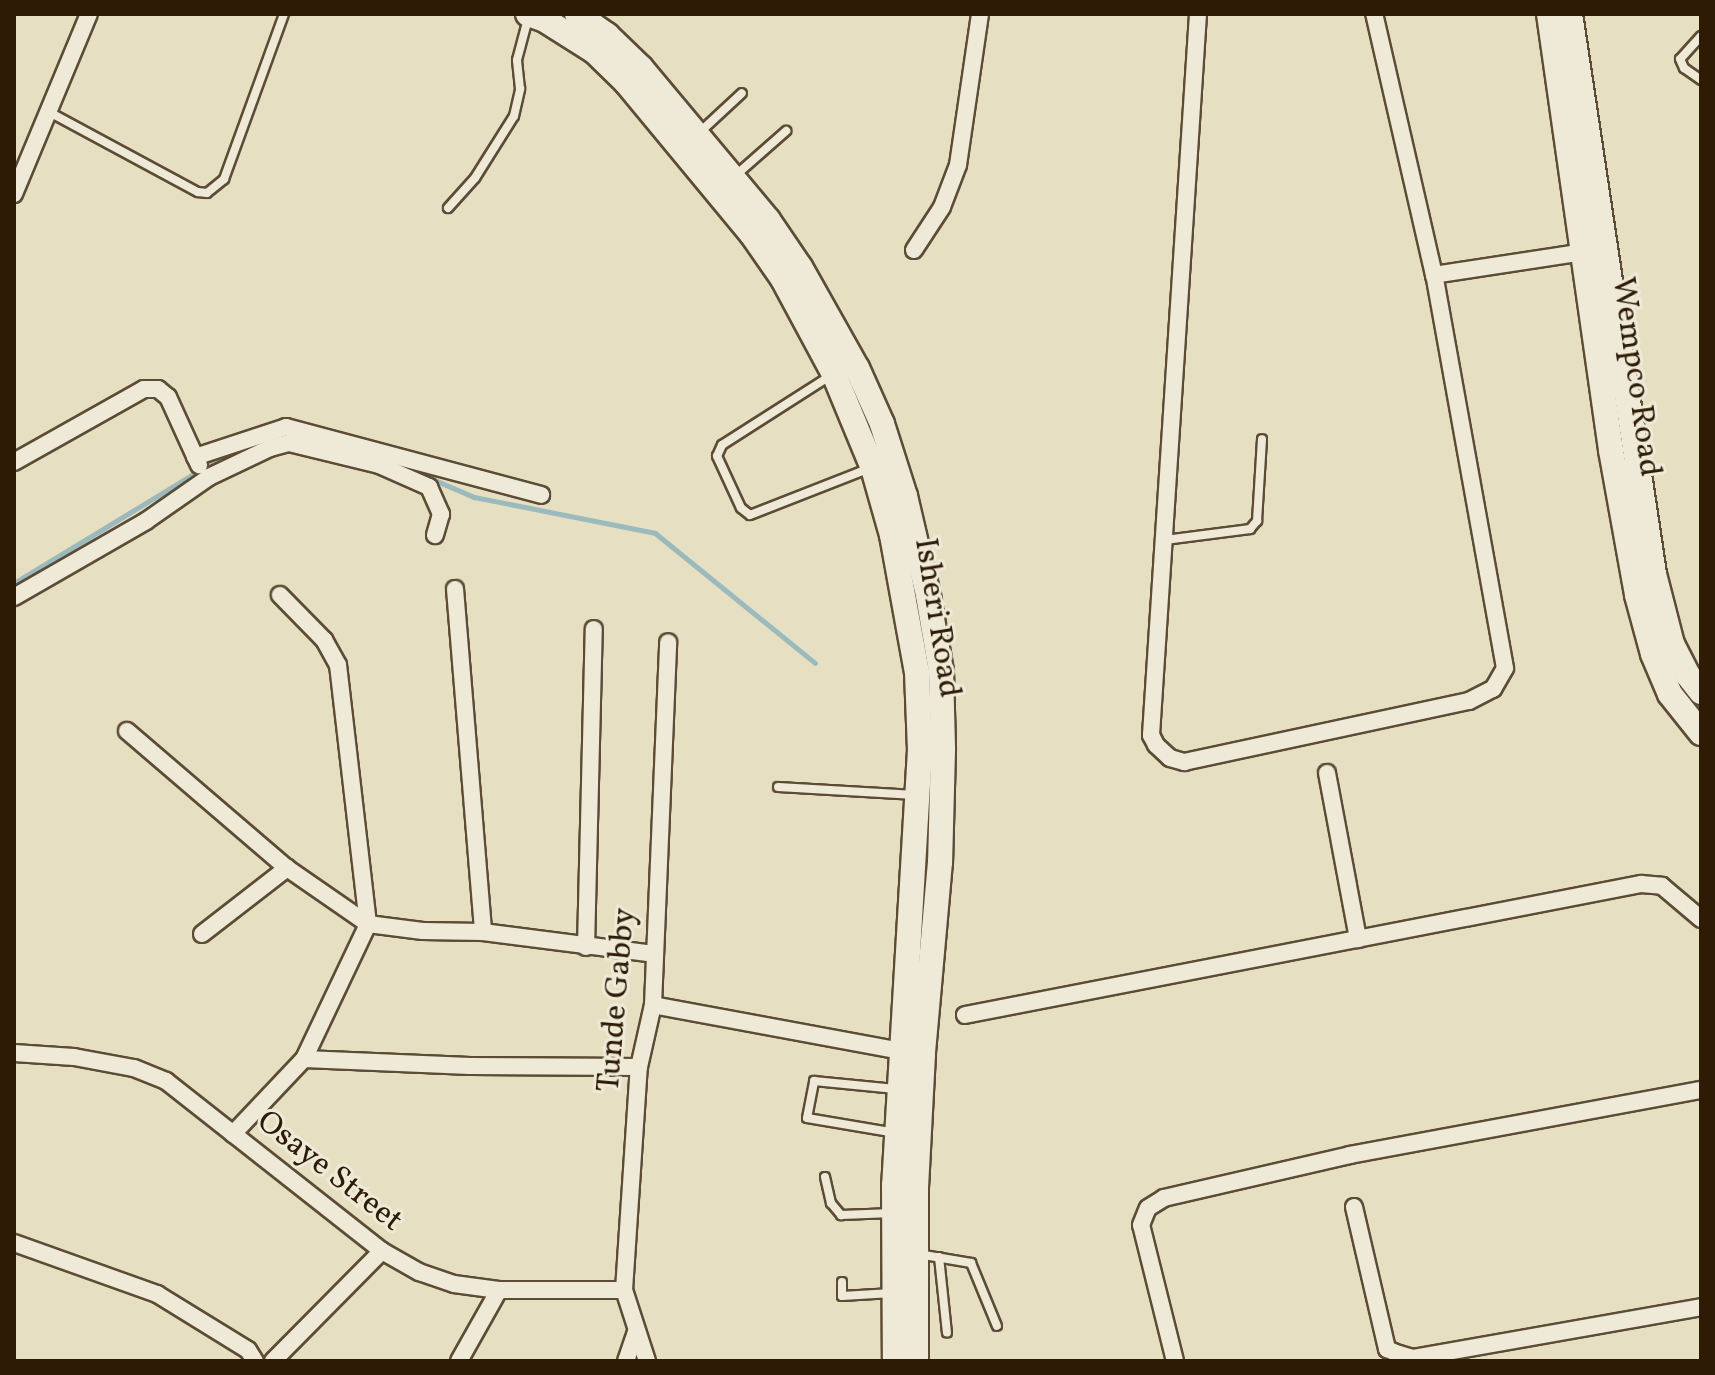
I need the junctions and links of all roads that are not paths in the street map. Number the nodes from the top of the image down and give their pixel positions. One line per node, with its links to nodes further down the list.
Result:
1 (89, 14): 13 (street)
2 (284, 14): 13 (lane)
3 (980, 14): 19 (street)
4 (1198, 14): 30 (street)
5 (1374, 14): 21 (street)
6 (1549, 14): 20 (main road, Wempco Road)
7 (1570, 14): 24 (main road, Wempco Road)
8 (538, 16): 9 (main road, Isheri Road); 18 (lane)
9 (578, 19): 15 (main road, Isheri Road); 22 (main road, Isheri Road)
10 (1701, 36): 11 (lane)
11 (1701, 80)
12 (742, 93): 15 (lane)
13 (51, 113): 17 (street)
14 (786, 131): 16 (lane)
15 (696, 135): 16 (main road, Isheri Road)
16 (732, 178): 65 (main road, Isheri Road)
17 (14, 194)
18 (448, 208)
19 (914, 250)
20 (1585, 252): 21 (street); 24 (main road, Wempco Road)
21 (1434, 275): 30 (street)
22 (834, 374): 27 (main road, Isheri Road); 27 (lane)
23 (1262, 439): 30 (lane)
24 (1623, 448): 36 (main road, Wempco Road); 38 (main road, Wempco Road)
25 (14, 462): 26 (street)
26 (202, 468): 28 (street); 29 (street); 33 (street)
27 (873, 468): 41 (main road, Isheri Road)
28 (541, 495)
29 (435, 535)
30 (1165, 540)
31 (455, 589): 45 (street)
32 (280, 595): 44 (street)
33 (14, 597)
34 (594, 629): 48 (street)
35 (668, 642): 49 (street, Tunde Gabby)
36 (1694, 678)
37 (127, 731): 42 (street)
38 (1701, 733)
39 (1327, 773): 47 (street)
40 (778, 787): 41 (lane)
41 (917, 795): 52 (main road, Isheri Road)
42 (287, 868): 44 (street); 46 (street)
43 (1701, 919): 47 (street)
44 (368, 924): 45 (street); 54 (street)
45 (483, 932): 48 (street)
46 (202, 934)
47 (1358, 939): 51 (street)
48 (586, 947): 49 (street)
49 (654, 954): 50 (street, Tunde Gabby)
50 (653, 1005): 52 (street); 55 (street, Tunde Gabby)
51 (965, 1015)
52 (901, 1051): 56 (main road, Isheri Road)
53 (14, 1053): 59 (street, Osaye Street)
54 (304, 1059): 55 (street); 59 (street)
55 (639, 1067): 68 (street, Tunde Gabby)
56 (899, 1090): 58 (main road, Isheri Road); 58 (lane)
57 (1701, 1090): 80 (street)
58 (897, 1133): 62 (main road, Isheri Road)
59 (233, 1134): 64 (street, Osaye Street)
60 (825, 1177): 62 (lane)
61 (1354, 1207): 70 (street)
62 (893, 1213): 69 (main road, Isheri Road)
63 (14, 1243): 75 (street)
64 (382, 1251): 67 (street, Osaye Street); 76 (street)
65 (928, 1255): 71 (lane); 73 (lane); 74 (main road, Isheri Road)
66 (842, 1282): 69 (lane)
67 (499, 1290): 68 (street, Osaye Street); 77 (street)
68 (624, 1290): 72 (street, Tunde Gabby)
69 (893, 1293): 74 (main road, Isheri Road)
70 (1701, 1307)
71 (997, 1326)
72 (636, 1332): 78 (street); 79 (street, Tunde Gabby)
73 (947, 1333)
74 (905, 1360)
75 (255, 1361)
76 (273, 1361)
77 (459, 1361)
78 (626, 1361)
79 (647, 1361)
80 (1175, 1361)

